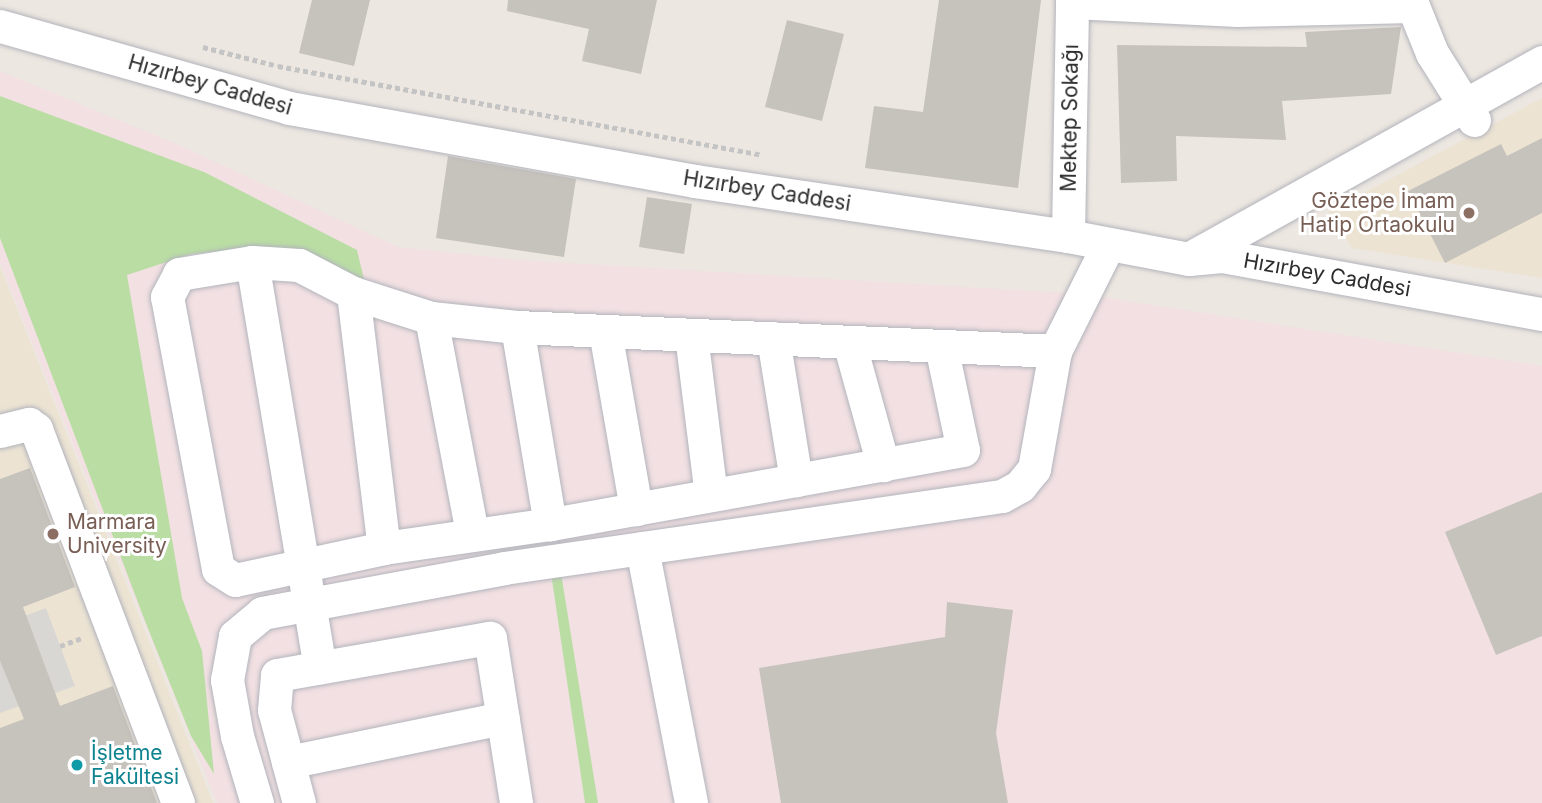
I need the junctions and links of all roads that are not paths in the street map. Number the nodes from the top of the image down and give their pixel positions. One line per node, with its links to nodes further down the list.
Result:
1 (1072, 1): 5 (street); 6 (street, Mektep Sokağı)
2 (0, 26): 6 (street, Hızırbey Caddesi)
3 (1542, 62): 5 (street)
4 (1542, 84): 5 (street)
5 (1469, 113): 8 (street); 9 (street)
6 (1068, 236): 7 (street, Hızırbey Caddesi)
7 (1108, 245): 9 (street, Hızırbey Caddesi); 20 (street)
8 (1222, 256): 9 (street, Hızırbey Caddesi); 12 (street, Hızırbey Caddesi)
9 (1189, 259)
10 (252, 262): 11 (street); 30 (street); 30 (street)
11 (353, 293): 13 (street); 28 (street)
12 (1542, 314)
13 (431, 318): 14 (street); 27 (street)
14 (517, 327): 15 (street); 26 (street)
15 (605, 331): 16 (street); 25 (street)
16 (691, 335): 17 (street); 24 (street)
17 (773, 338): 18 (street); 23 (street)
18 (849, 342): 19 (street); 22 (street)
19 (941, 346): 20 (street); 22 (street)
20 (1055, 351): 29 (street)
21 (0, 431): 36 (street)
22 (883, 465): 23 (street)
23 (796, 480): 24 (street)
24 (711, 495): 25 (street)
25 (636, 509): 26 (street)
26 (550, 524): 27 (street)
27 (472, 533): 28 (street)
28 (384, 548): 30 (street)
29 (642, 548): 31 (street); 39 (street)
30 (303, 565): 31 (street)
31 (310, 604): 32 (street); 37 (street)
32 (320, 667): 33 (street); 34 (street)
33 (503, 718): 34 (street); 35 (street)
34 (288, 761): 38 (street)
35 (513, 802)
36 (178, 803)
37 (257, 803)
38 (299, 803)
39 (691, 803)

